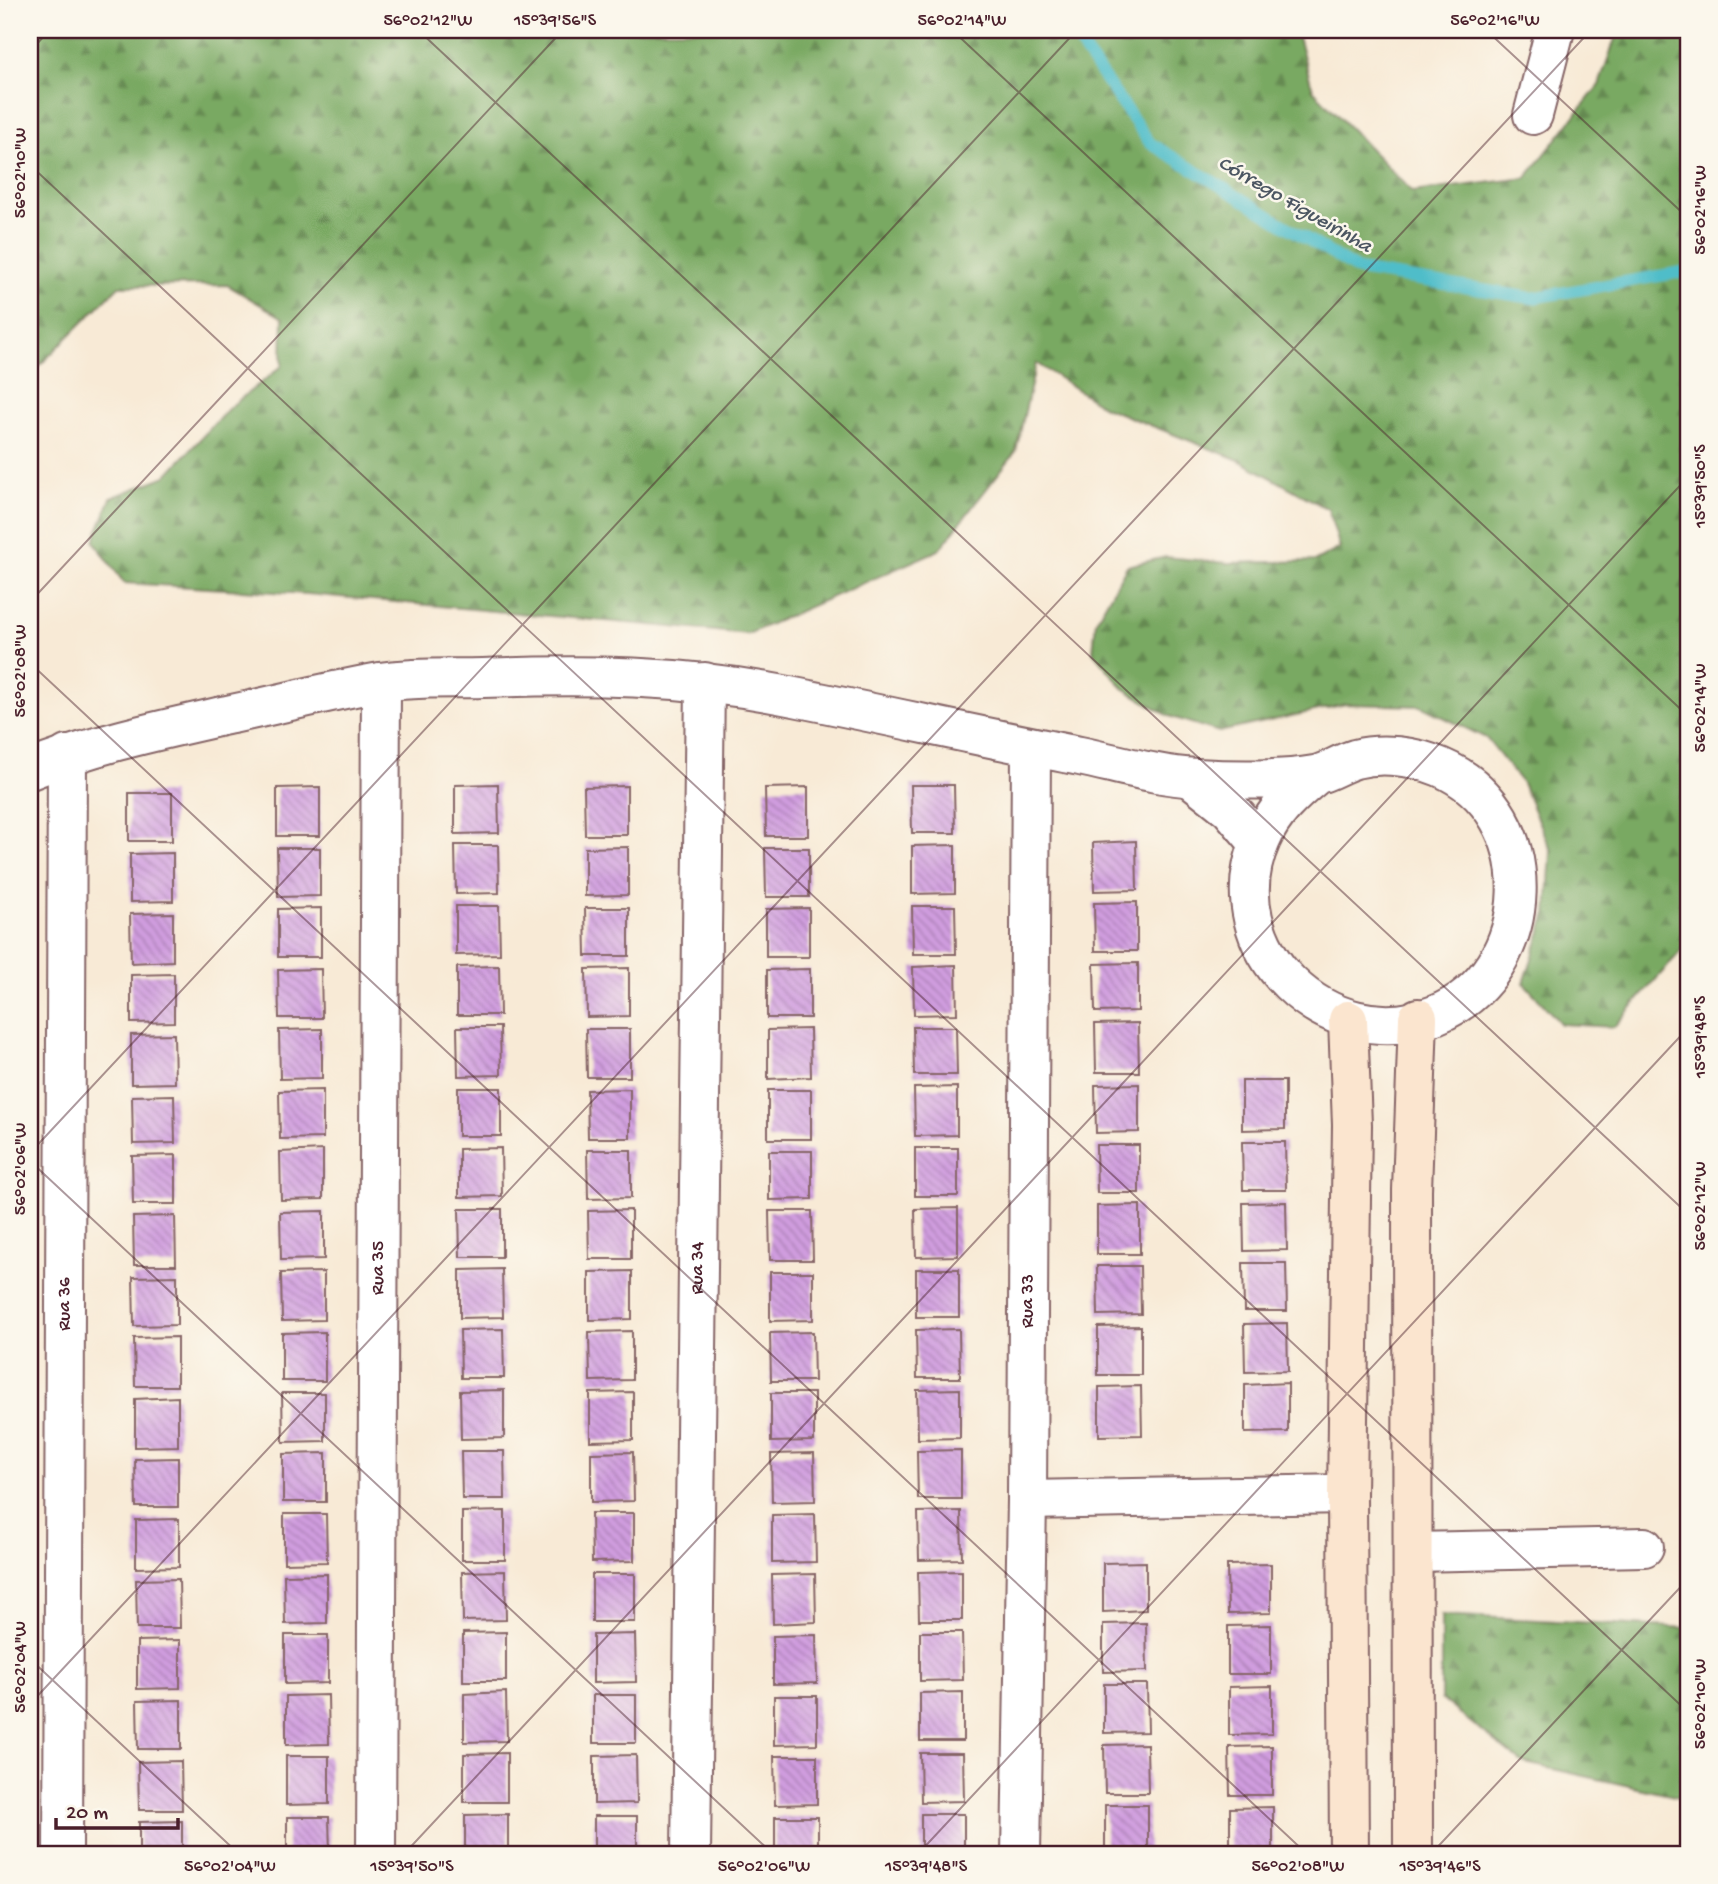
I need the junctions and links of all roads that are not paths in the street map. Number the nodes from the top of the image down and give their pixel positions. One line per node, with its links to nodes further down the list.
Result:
1 (1555, 30): 2 (street)
2 (1533, 115)
3 (381, 682): 4 (street); 6 (street); 18 (street, Rua 35)
4 (705, 682): 5 (street); 19 (street, Rua 34)
5 (1031, 747): 9 (street); 14 (street, Rua 33)
6 (67, 754): 7 (street); 17 (street, Rua 36)
7 (30, 770)
8 (1316, 775): 9 (street); 10 (street); 11 (street)
9 (1191, 778): 10 (street)
10 (1259, 843): 12 (street)
11 (1418, 1018): 12 (street); 16 (street)
12 (1348, 1020): 13 (street)
13 (1347, 1494): 14 (street); 21 (street)
14 (1027, 1500): 20 (street, Rua 33)
15 (1644, 1547): 16 (street)
16 (1413, 1552): 22 (street)
17 (63, 1854)
18 (376, 1854)
19 (691, 1854)
20 (1021, 1854)
21 (1349, 1854)
22 (1413, 1854)

